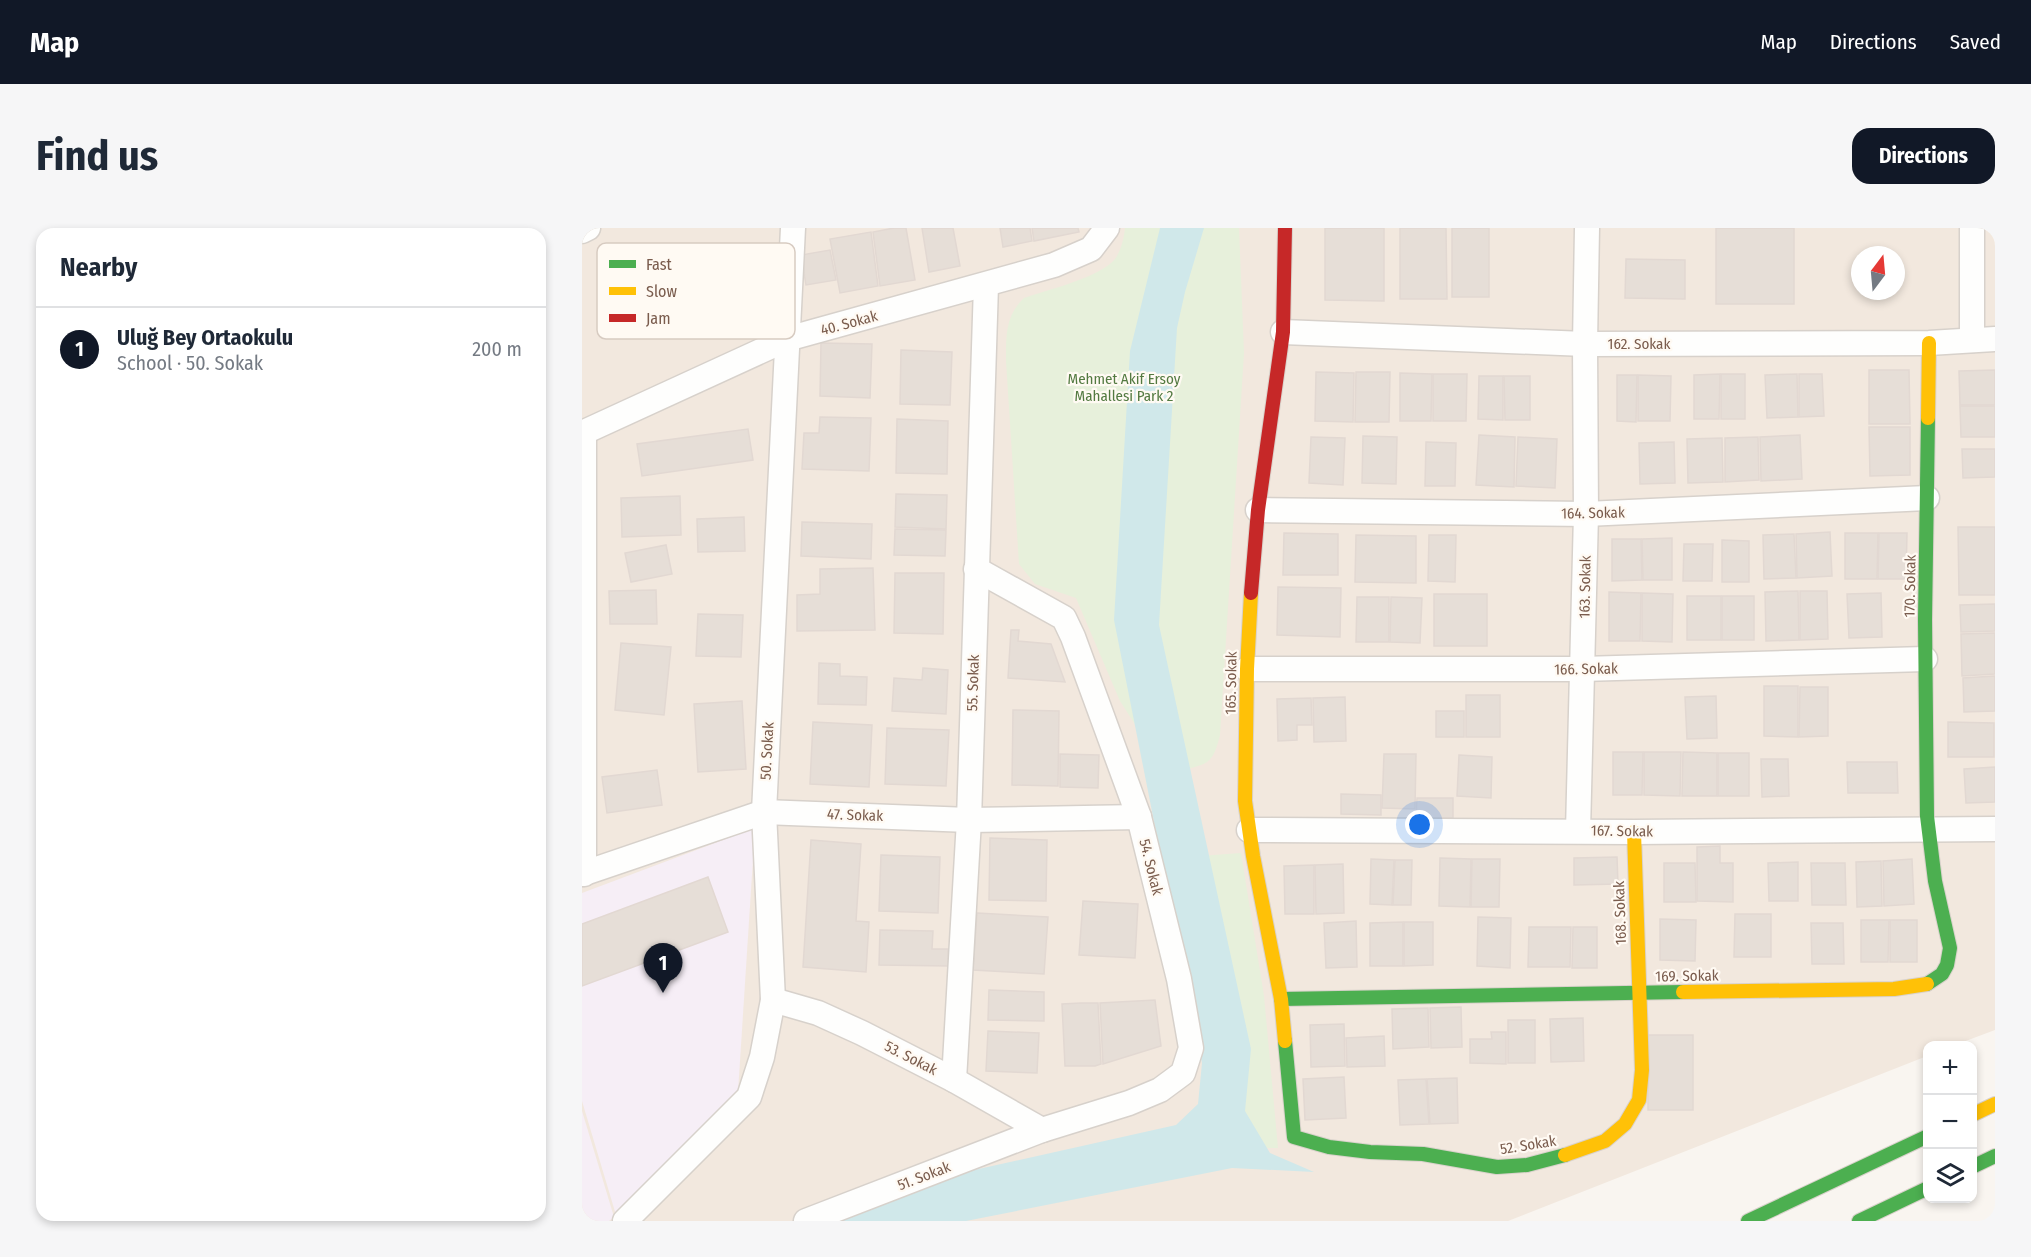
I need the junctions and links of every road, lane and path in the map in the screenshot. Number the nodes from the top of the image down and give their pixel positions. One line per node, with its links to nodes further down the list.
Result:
1 (588, 228): 7 (street)
2 (793, 228): 8 (street, 50. Sokak)
3 (1107, 228): 9 (street, 40. Sokak)
4 (1285, 228): 10 (street, 165. Sokak)
5 (1587, 228): 15 (street, 163. Sokak)
6 (1972, 228): 13 (street)
7 (582, 231)
8 (792, 243)
9 (986, 285): 11 (street, 40. Sokak); 20 (street, 55. Sokak)
10 (1283, 332): 15 (street, 162. Sokak); 18 (street, 165. Sokak)
11 (795, 337)
12 (787, 339): 16 (street, 40. Sokak); 25 (street, 50. Sokak)
13 (1983, 339): 14 (street, 162. Sokak)
14 (1929, 343): 15 (street, 162. Sokak); 17 (street, 170. Sokak)
15 (1586, 344): 19 (street, 163. Sokak)
16 (583, 433): 21 (street)
17 (1927, 498): 19 (street, 164. Sokak); 22 (street, 170. Sokak)
18 (1258, 510): 19 (street, 164. Sokak); 23 (street, 165. Sokak)
19 (1586, 514): 24 (street, 163. Sokak)
20 (976, 569): 26 (street, 54. Sokak); 27 (street, 55. Sokak)
21 (583, 649): 33 (street)
22 (1925, 659): 24 (street, 166. Sokak); 30 (street, 170. Sokak)
23 (1247, 669): 24 (street, 166. Sokak); 29 (street, 165. Sokak)
24 (1582, 669): 31 (street, 163. Sokak)
25 (764, 812): 27 (street, 47. Sokak); 33 (street, 47. Sokak); 36 (street, 50. Sokak)
26 (1139, 817): 27 (street, 47. Sokak); 40 (street, 54. Sokak)
27 (969, 820): 37 (street, 55. Sokak)
28 (1995, 829): 30 (street, 167. Sokak)
29 (1249, 830): 31 (street, 167. Sokak); 35 (street, 165. Sokak)
30 (1928, 830): 32 (street, 167. Sokak); 34 (street, 169. Sokak)
31 (1578, 831): 32 (street, 167. Sokak)
32 (1634, 832): 34 (street, 168. Sokak)
33 (583, 874)
34 (1640, 993): 35 (street, 169. Sokak); 41 (street, 52. Sokak)
35 (1281, 999): 41 (street, 165. Sokak)
36 (773, 1000): 37 (street, 53. Sokak); 46 (street, 50. Sokak)
37 (954, 1080): 40 (street, 53. Sokak)
38 (1995, 1104): 39 (street)
39 (1977, 1113)
40 (1041, 1130): 47 (street, 51. Sokak)
41 (1294, 1137)
42 (1923, 1138): 48 (street)
43 (1995, 1156): 44 (street)
44 (1977, 1165)
45 (1923, 1190): 49 (street)
46 (625, 1221)
47 (806, 1221)
48 (1748, 1221)
49 (1859, 1221)

